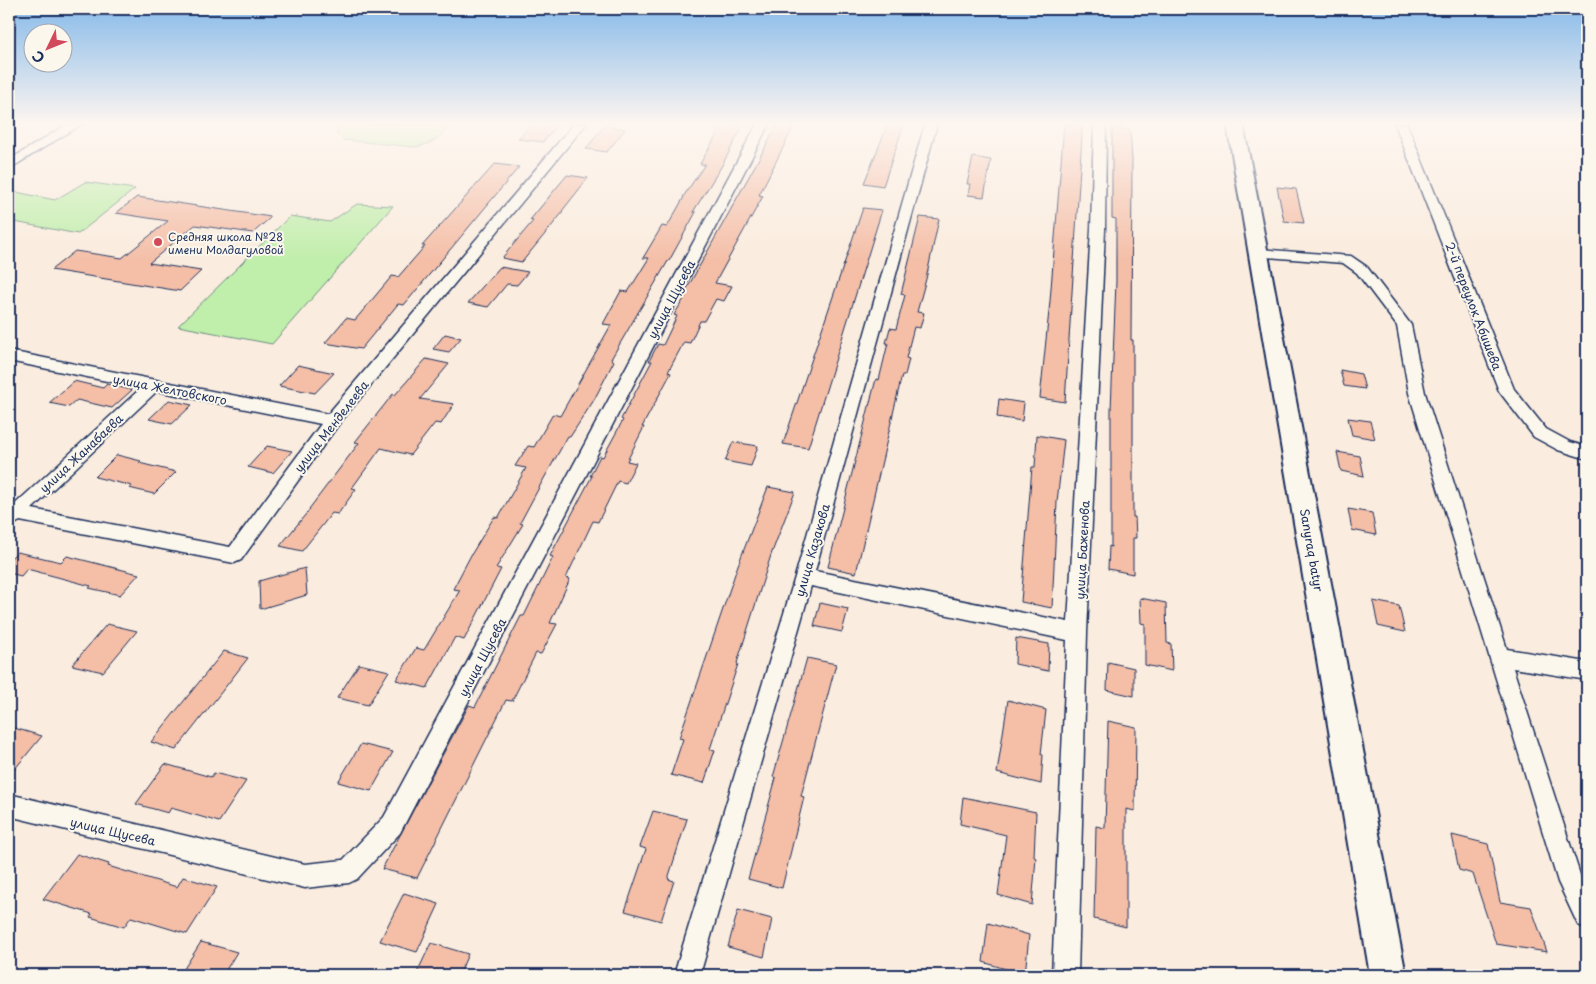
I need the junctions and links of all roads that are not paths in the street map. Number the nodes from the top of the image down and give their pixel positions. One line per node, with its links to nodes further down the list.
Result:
1 (542, 170): 10 (street, улица Менделеева)
2 (739, 170): 17 (street, улица Щусева)
3 (918, 170): 13 (street, улица Казакова)
4 (1099, 170): 14 (street, улица Баженова)
5 (1244, 170): 7 (street, Sanyraq batyr)
6 (1420, 170): 11 (street, 2-й переулок Абишева)
7 (1259, 253): 15 (street); 21 (street, Sanyraq batyr)
8 (9, 356): 9 (street, улица Желтовского)
9 (153, 386): 10 (street, улица Желтовского); 12 (street, улица Жанабаева)
10 (332, 421): 12 (street, улица Менделеева)
11 (1587, 453)
12 (11, 516)
13 (804, 577): 14 (street); 19 (street, улица Казакова)
14 (1077, 633): 20 (street, улица Баженова)
15 (1499, 657): 16 (street); 18 (street)
16 (1587, 671)
17 (9, 805)
18 (1587, 916)
19 (688, 975)
20 (1065, 975)
21 (1388, 975)

